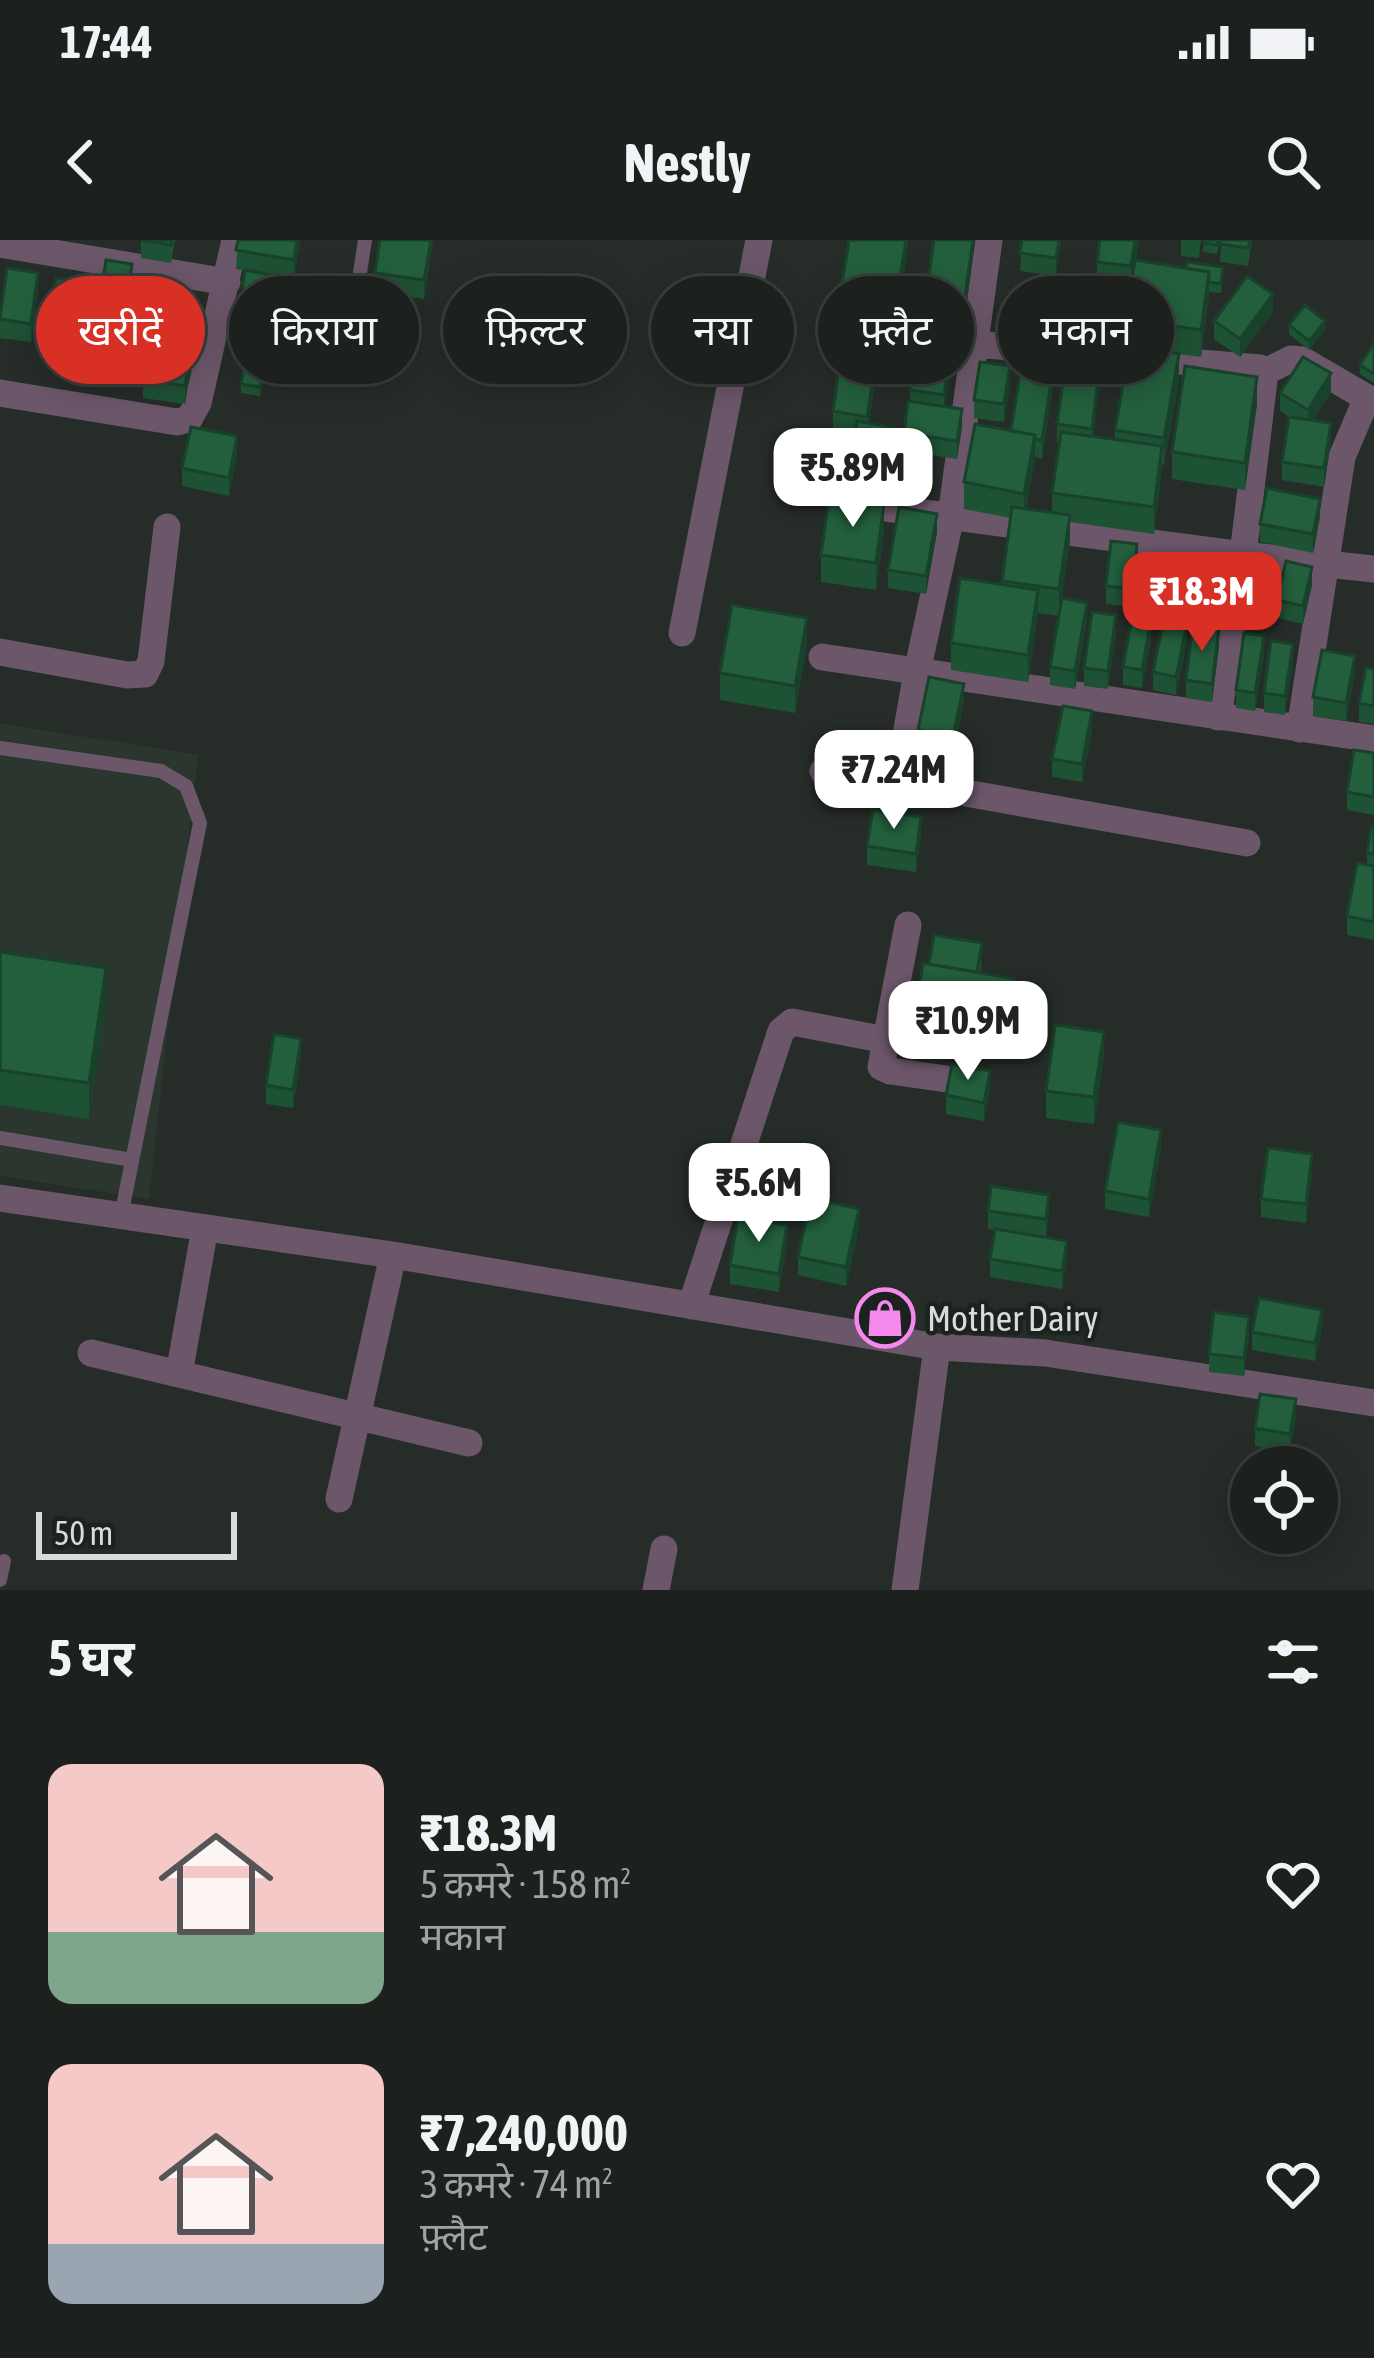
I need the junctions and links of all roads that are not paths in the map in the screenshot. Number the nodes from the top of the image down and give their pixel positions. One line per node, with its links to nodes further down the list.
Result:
1 (235, 240): 8 (street)
2 (365, 240): 7 (lane)
3 (759, 240): 20 (street)
4 (989, 240): 9 (street)
5 (0, 244): 6 (street)
6 (46, 246): 8 (street)
7 (360, 276)
8 (227, 282): 12 (street)
9 (974, 344): 10 (street)
10 (1265, 372): 13 (street); 17 (street)
11 (969, 384): 15 (street)
12 (0, 393)
13 (1371, 400): 18 (street)
14 (856, 504): 15 (street)
15 (951, 516): 17 (street); 23 (street)
16 (167, 527): 21 (street)
17 (1243, 555): 18 (street); 24 (street)
18 (1325, 563): 19 (street); 25 (street)
19 (1374, 568)
20 (682, 633)
21 (0, 652)
22 (822, 657): 23 (street)
23 (917, 672): 24 (street); 29 (street)
24 (1218, 717): 25 (street)
25 (1300, 729): 26 (street)
26 (1374, 739)
27 (0, 748): 35 (lane)
28 (823, 771): 29 (street)
29 (898, 781): 30 (street)
30 (1247, 843)
31 (908, 926): 32 (street)
32 (886, 1040): 33 (street); 40 (street)
33 (974, 1083)
34 (0, 1138): 35 (lane)
35 (133, 1160): 37 (lane)
36 (0, 1198): 37 (street)
37 (121, 1216): 38 (street)
38 (205, 1228): 39 (street); 43 (street)
39 (393, 1256): 40 (street); 45 (street)
40 (691, 1306): 41 (street)
41 (937, 1347): 44 (street); 52 (street)
42 (91, 1353): 43 (street)
43 (179, 1374): 45 (street)
44 (1374, 1403)
45 (357, 1417): 46 (street); 47 (street)
46 (469, 1443)
47 (339, 1499)
48 (664, 1549): 51 (street)
49 (4, 1561): 50 (lane)
50 (0, 1580)
51 (656, 1590)
52 (905, 1590)

